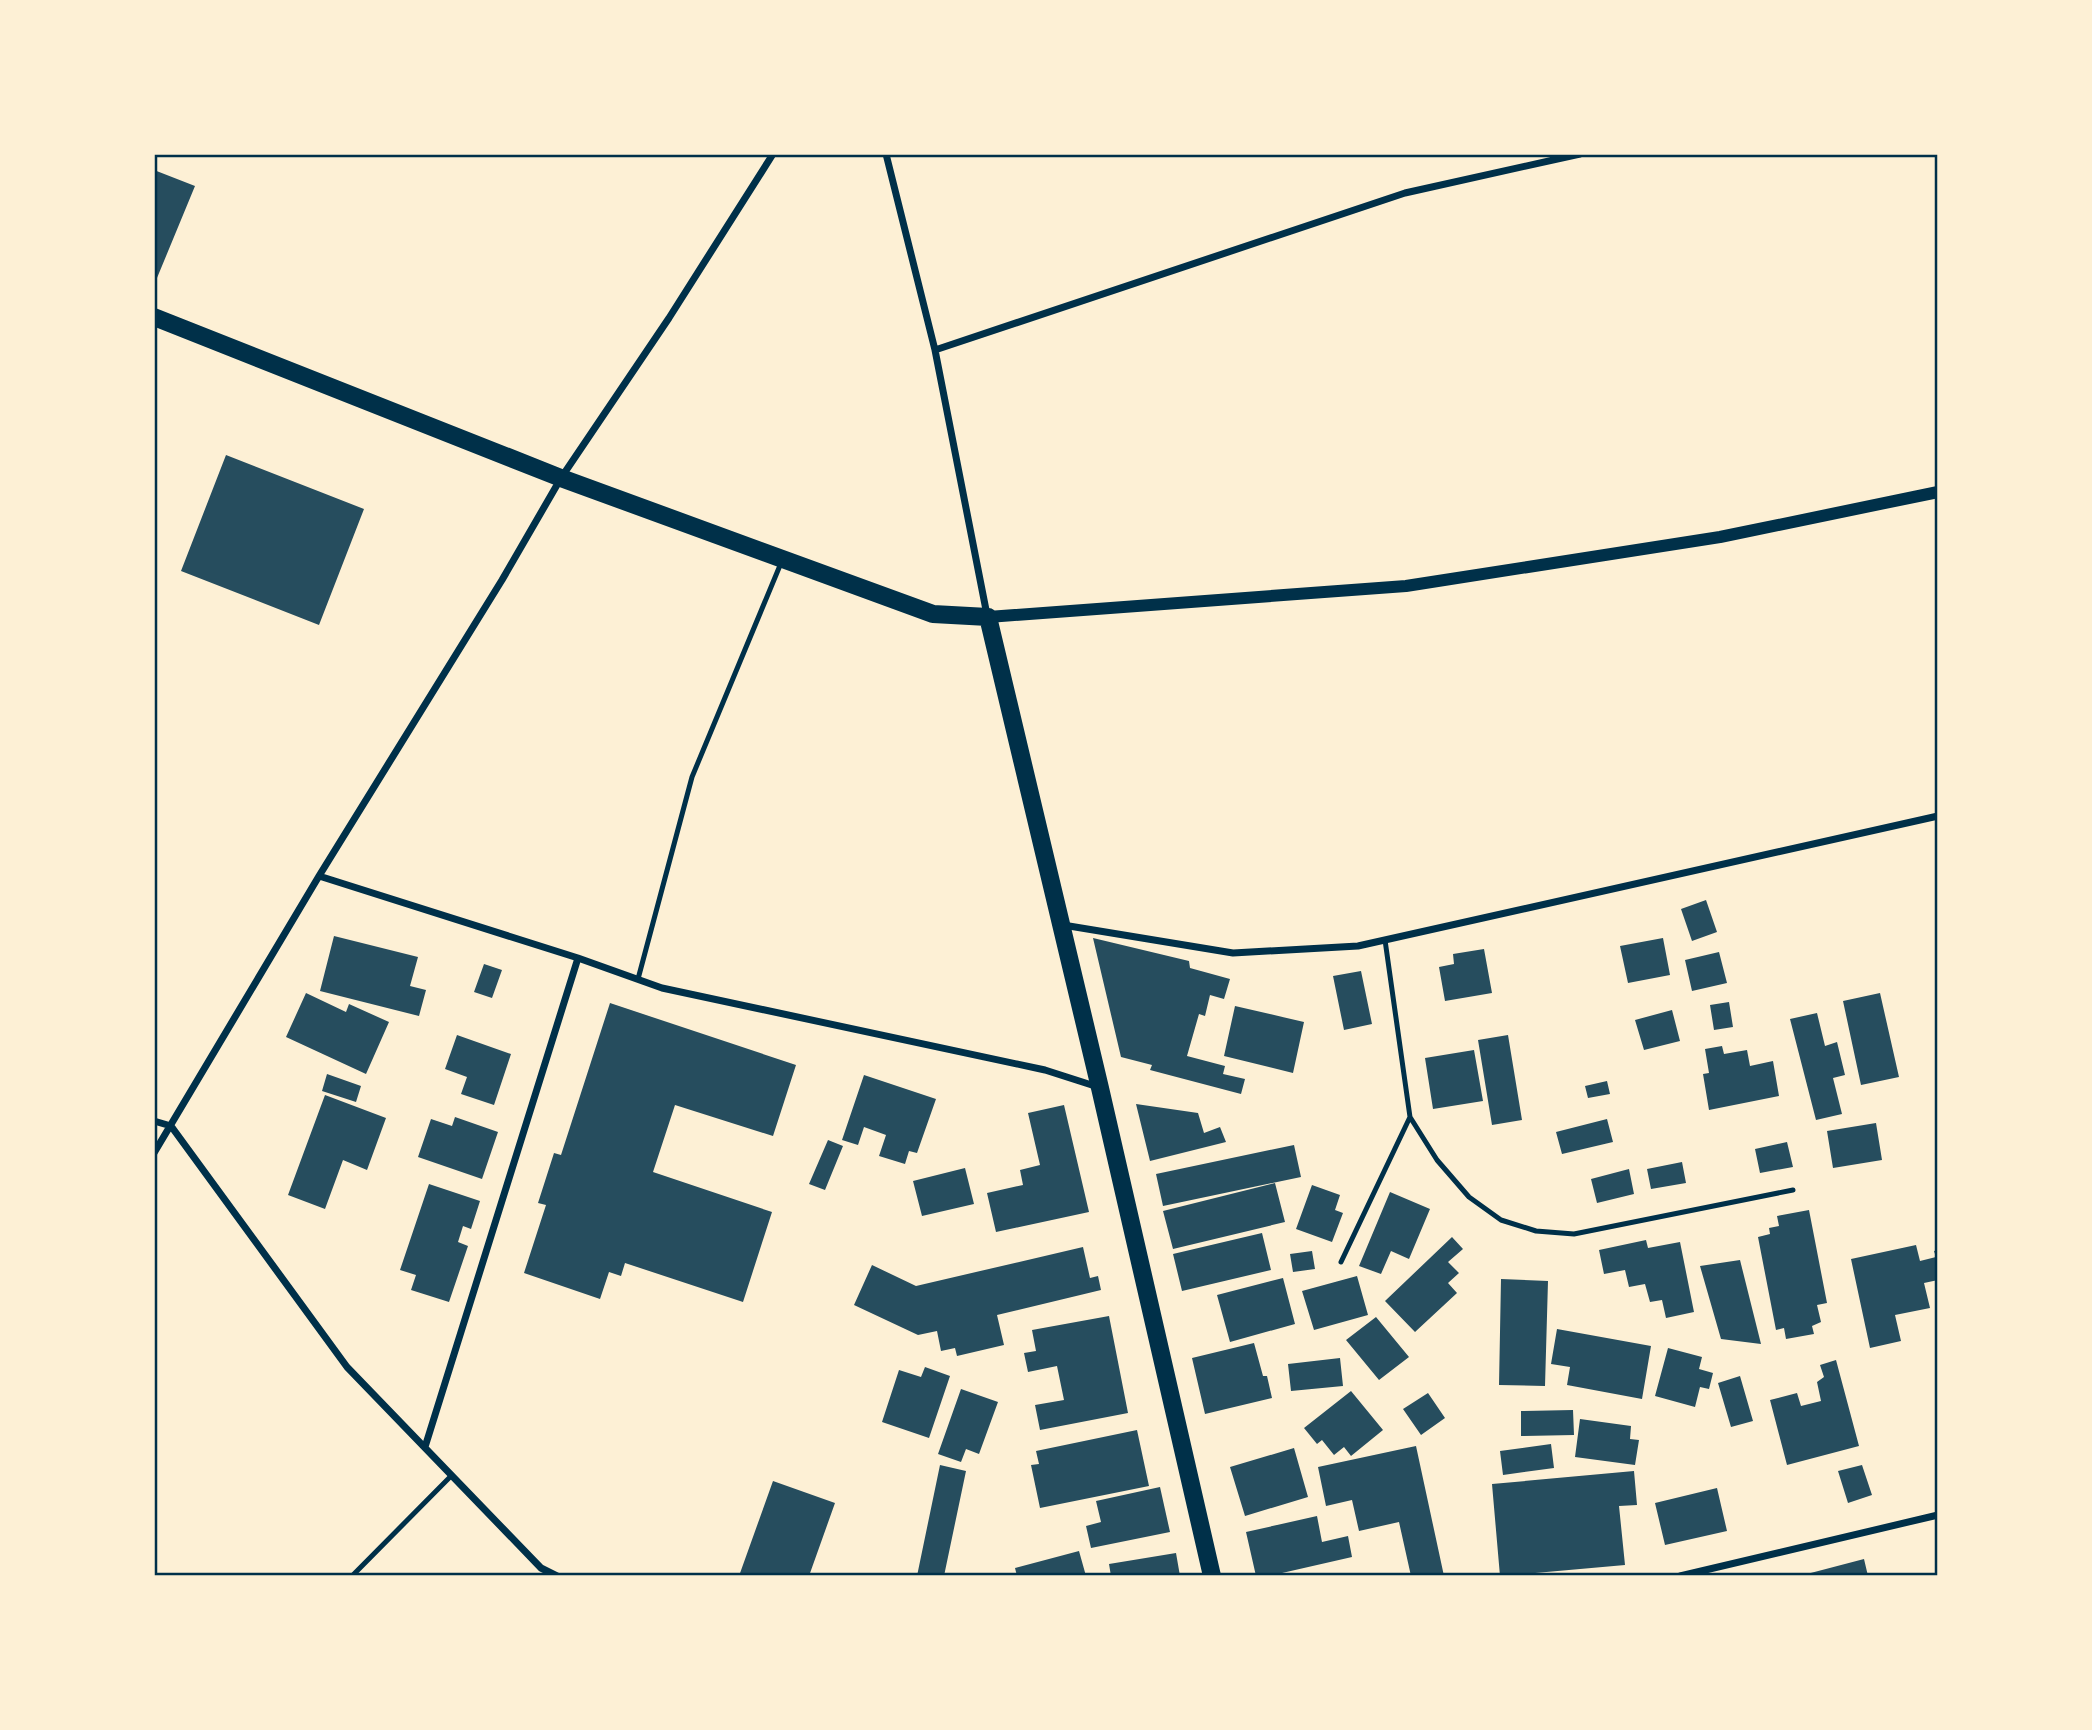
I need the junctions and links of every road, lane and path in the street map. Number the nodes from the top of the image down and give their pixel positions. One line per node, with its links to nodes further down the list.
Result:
1 (773, 154): 6 (street)
2 (886, 154): 5 (street)
3 (1580, 154): 5 (street)
4 (154, 317): 6 (main road)
5 (935, 350): 9 (street)
6 (561, 478): 8 (main road); 11 (street)
7 (1938, 492): 9 (street)
8 (783, 558): 9 (main road); 15 (lane)
9 (988, 617): 12 (main road)
10 (1938, 816): 13 (street)
11 (319, 876): 14 (street); 19 (street)
12 (1061, 925): 13 (street); 16 (main road)
13 (1385, 940): 17 (lane)
14 (578, 958): 15 (street); 23 (street)
15 (638, 979): 16 (street)
16 (1100, 1088): 28 (main road)
17 (1410, 1117): 21 (lane); 22 (lane)
18 (154, 1121): 19 (street)
19 (170, 1126): 20 (street); 23 (street)
20 (154, 1153)
21 (1793, 1189)
22 (1342, 1262)
23 (425, 1447): 24 (street)
24 (452, 1475): 26 (lane); 27 (street)
25 (1938, 1515): 29 (street)
26 (352, 1576)
27 (556, 1576)
28 (1212, 1576)
29 (1680, 1576)

